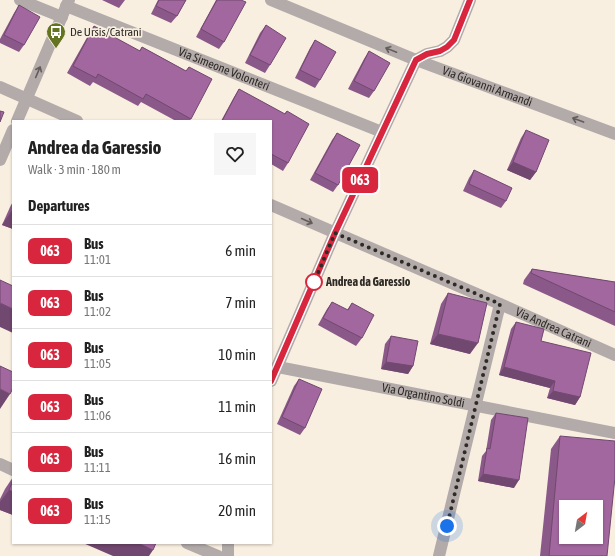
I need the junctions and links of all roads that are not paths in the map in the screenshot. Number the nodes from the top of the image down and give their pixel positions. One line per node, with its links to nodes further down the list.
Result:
1 (20, 0): 4 (street, Via Simeone Volonteri)
2 (271, 0): 5 (street, Via Giovanni Armandi, one-way to 2)
3 (470, 0): 5 (street)
4 (66, 8): 7 (street, one-way to 4); 11 (street, Via Simeone Volonteri)
5 (416, 60): 11 (street); 12 (street, Via Giovanni Armandi, one-way to 5)
6 (0, 87): 7 (street)
7 (27, 99): 8 (street); 9 (street)
8 (17, 120)
9 (75, 120)
10 (12, 132): 13 (street)
11 (382, 132): 15 (street)
12 (615, 134)
13 (0, 160)
14 (272, 205): 15 (street, Via Andrea Catrani, one-way to 15)
15 (335, 233): 16 (street, Via Andrea Catrani); 18 (street)
16 (500, 304): 17 (street, Via Andrea Catrani); 20 (street)
17 (615, 355)
18 (278, 367): 19 (street); 20 (street, Via Organtino Soldi)
19 (272, 379)
20 (476, 406): 21 (street, Via Organtino Soldi); 28 (street)
21 (615, 433)
22 (0, 464): 23 (street)
23 (12, 470)
24 (189, 544): 26 (street)
25 (228, 544): 27 (street)
26 (218, 556)
27 (228, 556)
28 (440, 556)

